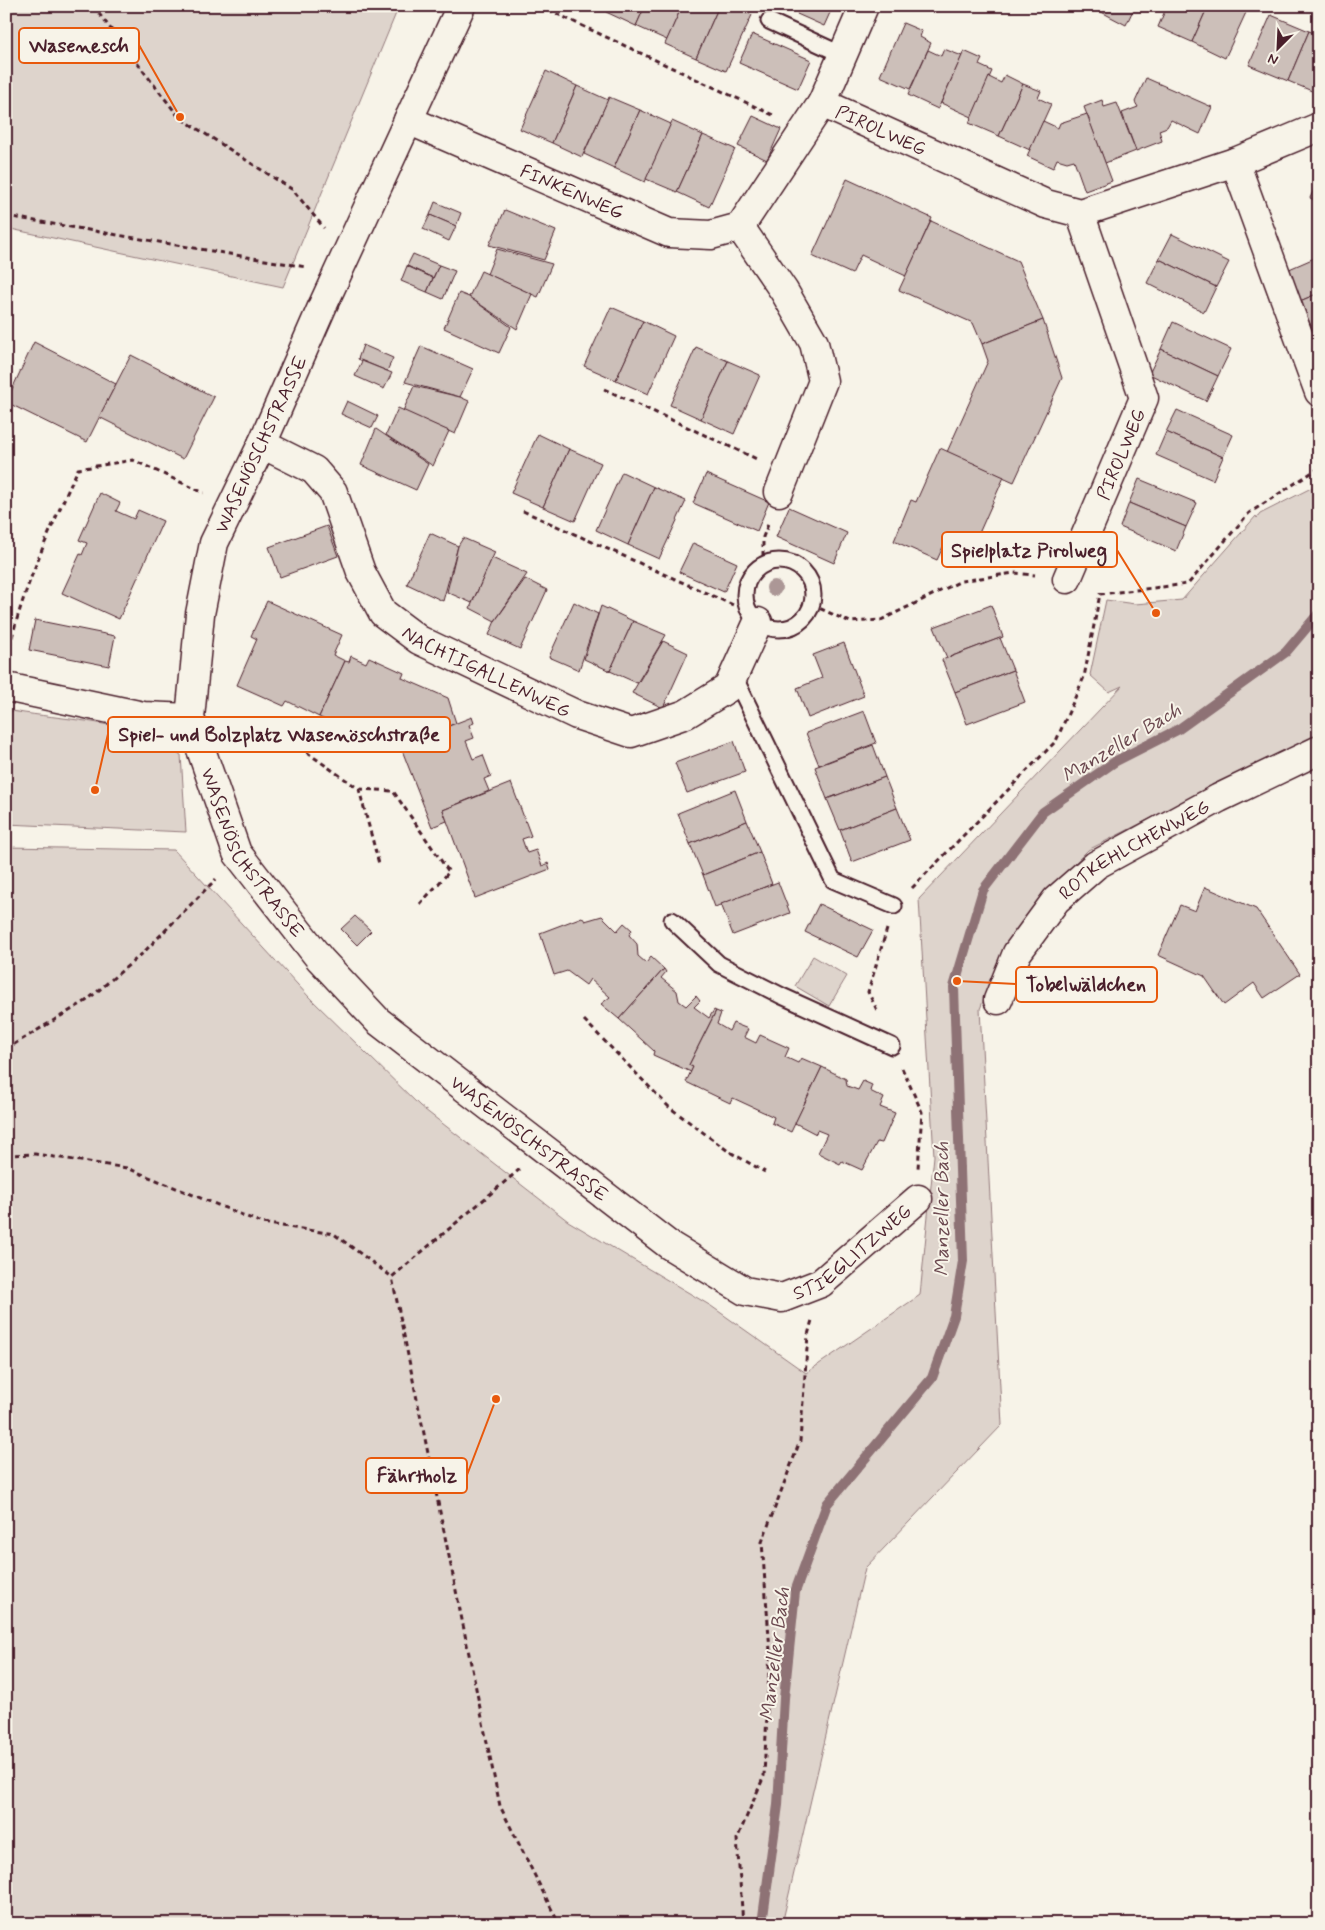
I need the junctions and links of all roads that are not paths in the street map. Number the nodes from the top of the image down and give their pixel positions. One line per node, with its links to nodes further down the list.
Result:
1 (461, 6): 6 (street, WASENÖSCHSTRASSE)
2 (864, 6): 4 (street)
3 (769, 21): 4 (lane)
4 (843, 56): 5 (street)
5 (822, 103): 9 (street, PIROLWEG); 10 (street)
6 (408, 120): 10 (street, FINKENWEG); 12 (street, WASENÖSCHSTRASSE)
7 (1319, 127): 8 (street)
8 (1235, 162): 9 (street); 11 (street)
9 (1080, 213): 14 (street, PIROLWEG)
10 (740, 227): 13 (street)
11 (1319, 392)
12 (262, 444): 16 (street, NACHTIGALLENWEG); 18 (street, WASENÖSCHSTRASSE)
13 (783, 483)
14 (1067, 579)
15 (753, 617): 15 (lane); 16 (street, NACHTIGALLENWEG)
16 (734, 676): 20 (lane)
17 (6, 687): 18 (street)
18 (190, 718): 25 (street, WASENÖSCHSTRASSE)
19 (1319, 750): 22 (street, ROTKEHLCHENWEG)
20 (894, 906)
21 (672, 920): 23 (lane)
22 (998, 1000)
23 (892, 1046)
24 (918, 1199): 25 (street, STIEGLITZWEG)
25 (782, 1298)

